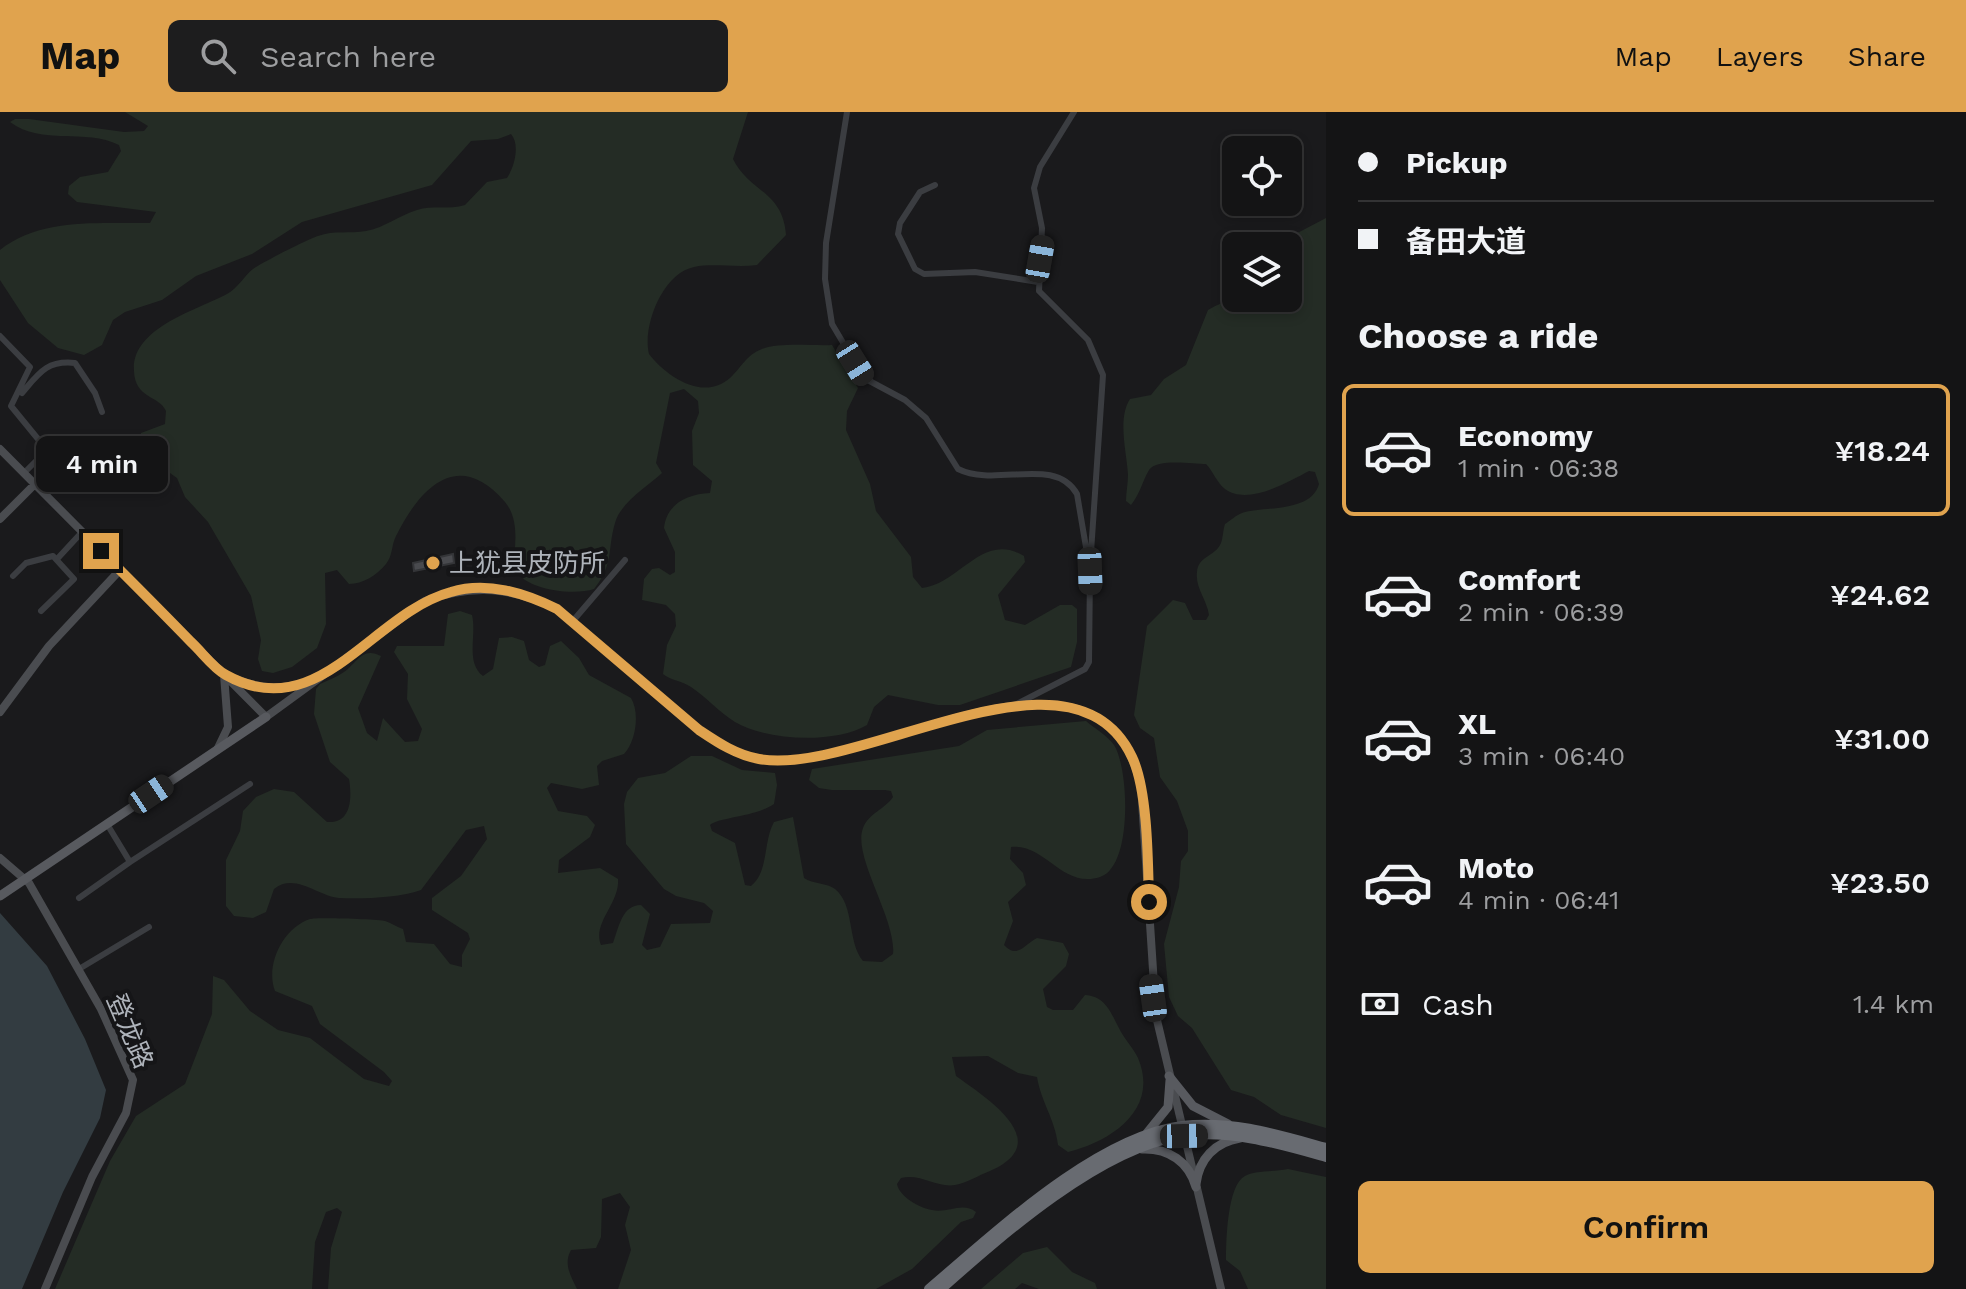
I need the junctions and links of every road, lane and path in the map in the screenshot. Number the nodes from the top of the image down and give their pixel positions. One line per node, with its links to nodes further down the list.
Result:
1 (847, 112): 17 (street)
2 (1083, 112): 3 (street)
3 (1073, 114): 5 (street)
4 (935, 185): 5 (street)
5 (1038, 282): 17 (street)
6 (0, 336): 7 (street)
7 (14, 402): 8 (street); 10 (street)
8 (102, 412)
9 (0, 449): 10 (main road)
10 (24, 473): 11 (main road)
11 (35, 484): 12 (main road); 13 (main road)
12 (0, 519)
13 (82, 532): 14 (street); 16 (main road)
14 (58, 558): 18 (street); 19 (street)
15 (625, 560): 20 (street)
16 (120, 570): 21 (main road); 24 (main road)
17 (1090, 571): 23 (street)
18 (13, 576)
19 (41, 611)
20 (572, 622): 22 (main road); 23 (main road)
21 (224, 674): 22 (main road); 25 (main road); 26 (main road)
22 (317, 680): 25 (main road)
23 (1013, 706): 38 (main road)
24 (0, 712)
25 (266, 717): 26 (main road)
26 (217, 750): 28 (main road)
27 (250, 784): 30 (street)
28 (107, 824): 30 (street); 31 (main road)
29 (0, 858): 31 (main road, 登龙路)
30 (130, 862): 34 (street)
31 (27, 881): 32 (main road); 37 (main road, 登龙路)
32 (12, 892): 33 (main road); 35 (main road)
33 (0, 896)
34 (79, 898)
35 (0, 903)
36 (149, 927): 37 (street)
37 (79, 969): 46 (main road, 登龙路)
38 (1169, 1076): 39 (main road); 40 (main road); 41 (main road)
39 (1183, 1131): 40 (highway); 41 (highway); 43 (highway); 45 (main road)
40 (1251, 1133): 42 (highway); 44 (highway); 45 (main road)
41 (1140, 1138): 47 (highway)
42 (1326, 1148)
43 (1129, 1152): 45 (main road); 48 (highway)
44 (1326, 1157)
45 (1196, 1187): 49 (main road)
46 (45, 1289)
47 (929, 1289)
48 (941, 1289)
49 (1221, 1289)

